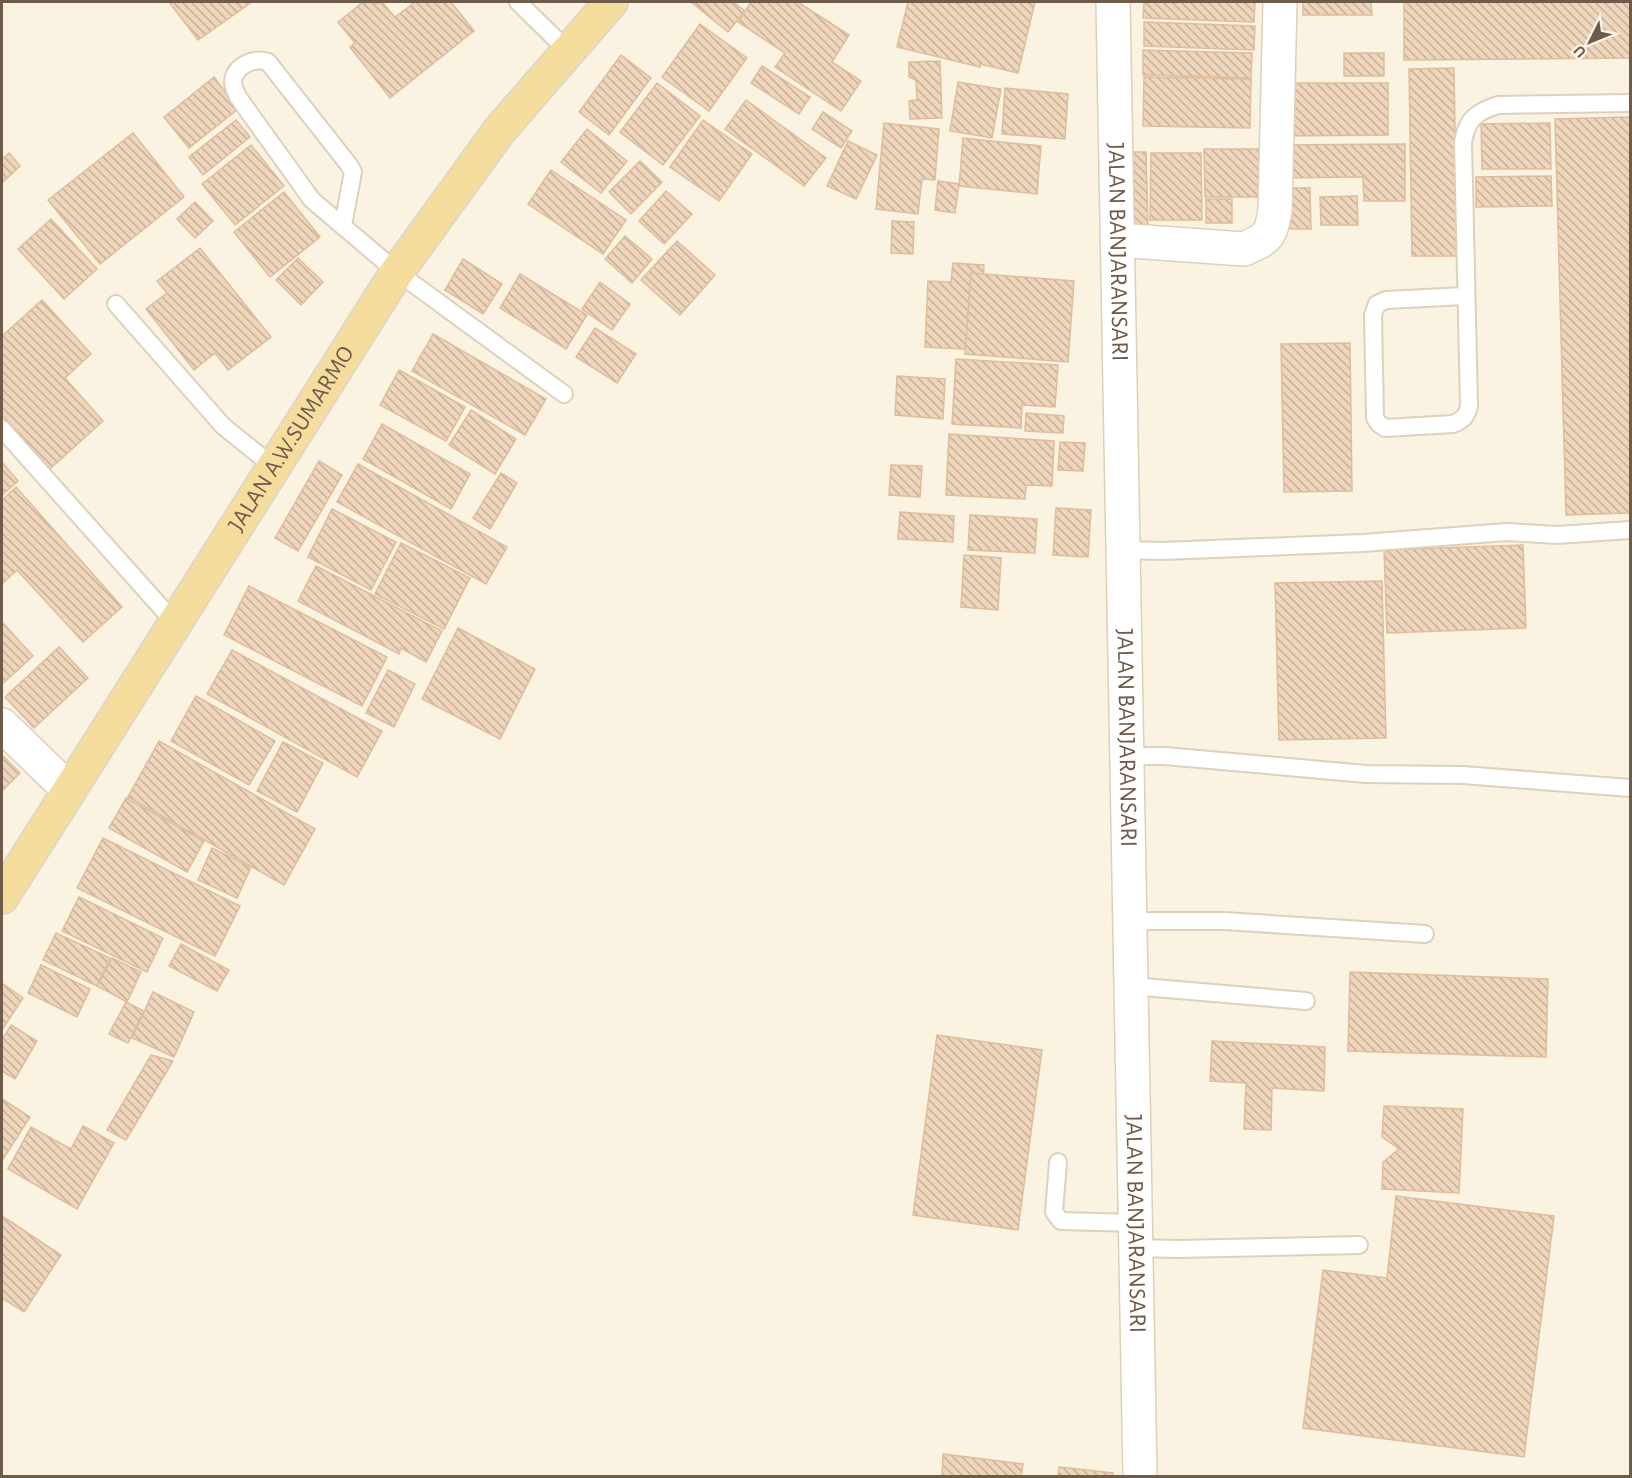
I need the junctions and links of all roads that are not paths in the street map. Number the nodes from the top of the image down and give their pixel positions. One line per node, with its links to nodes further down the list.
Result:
1 (518, 2): 5 (lane)
2 (610, 2): 5 (main road, JALAN A.W.SUMARMO)
3 (1113, 2): 8 (street, JALAN BANJARANSARI)
4 (1280, 2): 8 (street)
5 (568, 51): 9 (main road, JALAN A.W.SUMARMO)
6 (1630, 103): 10 (lane)
7 (343, 225): 7 (lane); 9 (lane)
8 (1117, 240): 16 (street, JALAN BANJARANSARI)
9 (397, 272): 12 (lane); 14 (main road, JALAN A.W.SUMARMO)
10 (1465, 296): 10 (lane)
11 (116, 304): 14 (lane)
12 (564, 394)
13 (2, 429): 17 (lane)
14 (274, 467): 17 (main road, JALAN A.W.SUMARMO)
15 (1630, 530): 16 (lane)
16 (1123, 550): 19 (street, JALAN BANJARANSARI)
17 (175, 623): 21 (main road, JALAN A.W.SUMARMO)
18 (2, 725): 21 (street)
19 (1127, 756): 20 (lane); 23 (street, JALAN BANJARANSARI)
20 (1630, 788)
21 (69, 790): 22 (main road, JALAN A.W.SUMARMO)
22 (2, 897)
23 (1130, 921): 24 (lane); 25 (street, JALAN BANJARANSARI)
24 (1425, 934)
25 (1131, 986): 26 (lane); 28 (street, JALAN BANJARANSARI)
26 (1306, 1001)
27 (1058, 1162): 28 (lane)
28 (1136, 1236): 29 (lane); 30 (street, JALAN BANJARANSARI)
29 (1359, 1245)
30 (1140, 1476)

